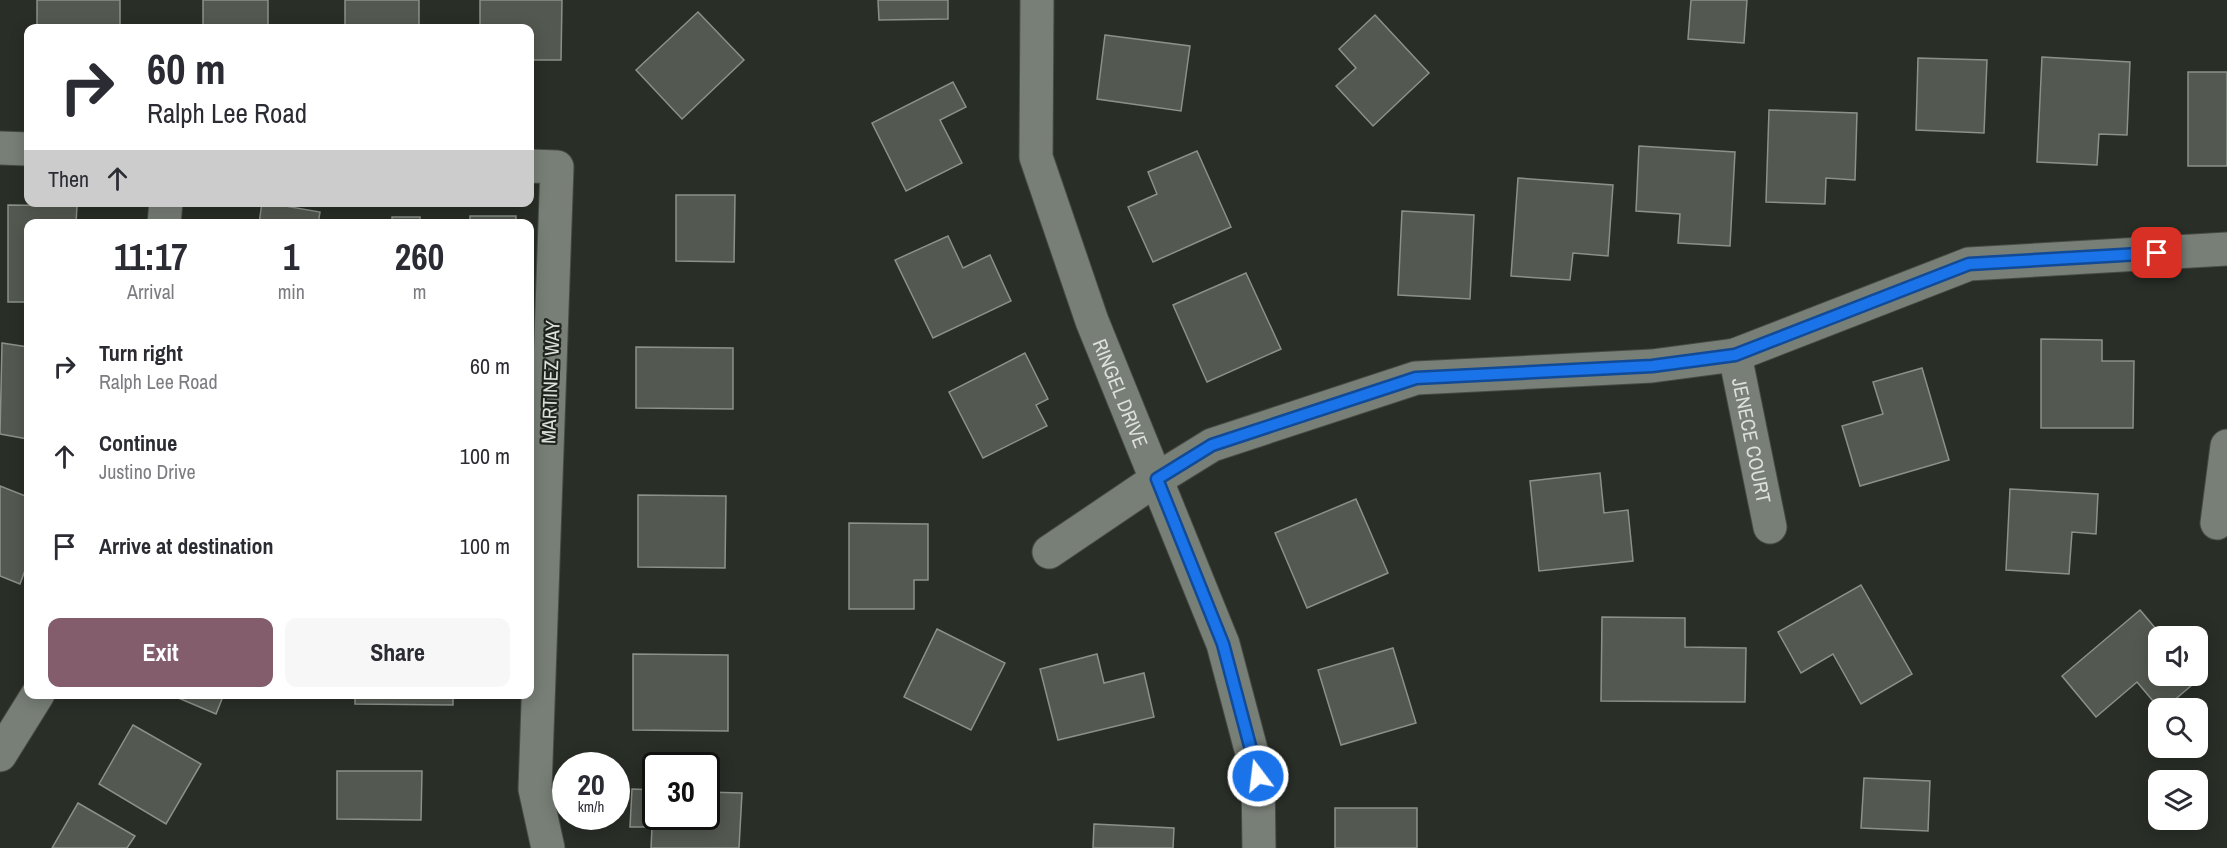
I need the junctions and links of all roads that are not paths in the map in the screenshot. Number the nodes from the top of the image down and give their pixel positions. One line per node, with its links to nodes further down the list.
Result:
1 (1037, 0): 8 (street, RINGEL DRIVE)
2 (0, 148): 3 (street)
3 (24, 149)
4 (543, 166): 14 (street, MARTINEZ WAY)
5 (2227, 249): 6 (street)
6 (1735, 355): 8 (street); 10 (street, JENECE COURT)
7 (2227, 446): 9 (street)
8 (1157, 479): 11 (street); 15 (street, RINGEL DRIVE)
9 (2217, 523)
10 (1770, 527)
11 (1049, 552)
12 (35, 699): 13 (street)
13 (0, 755)
14 (548, 848)
15 (1258, 848)

